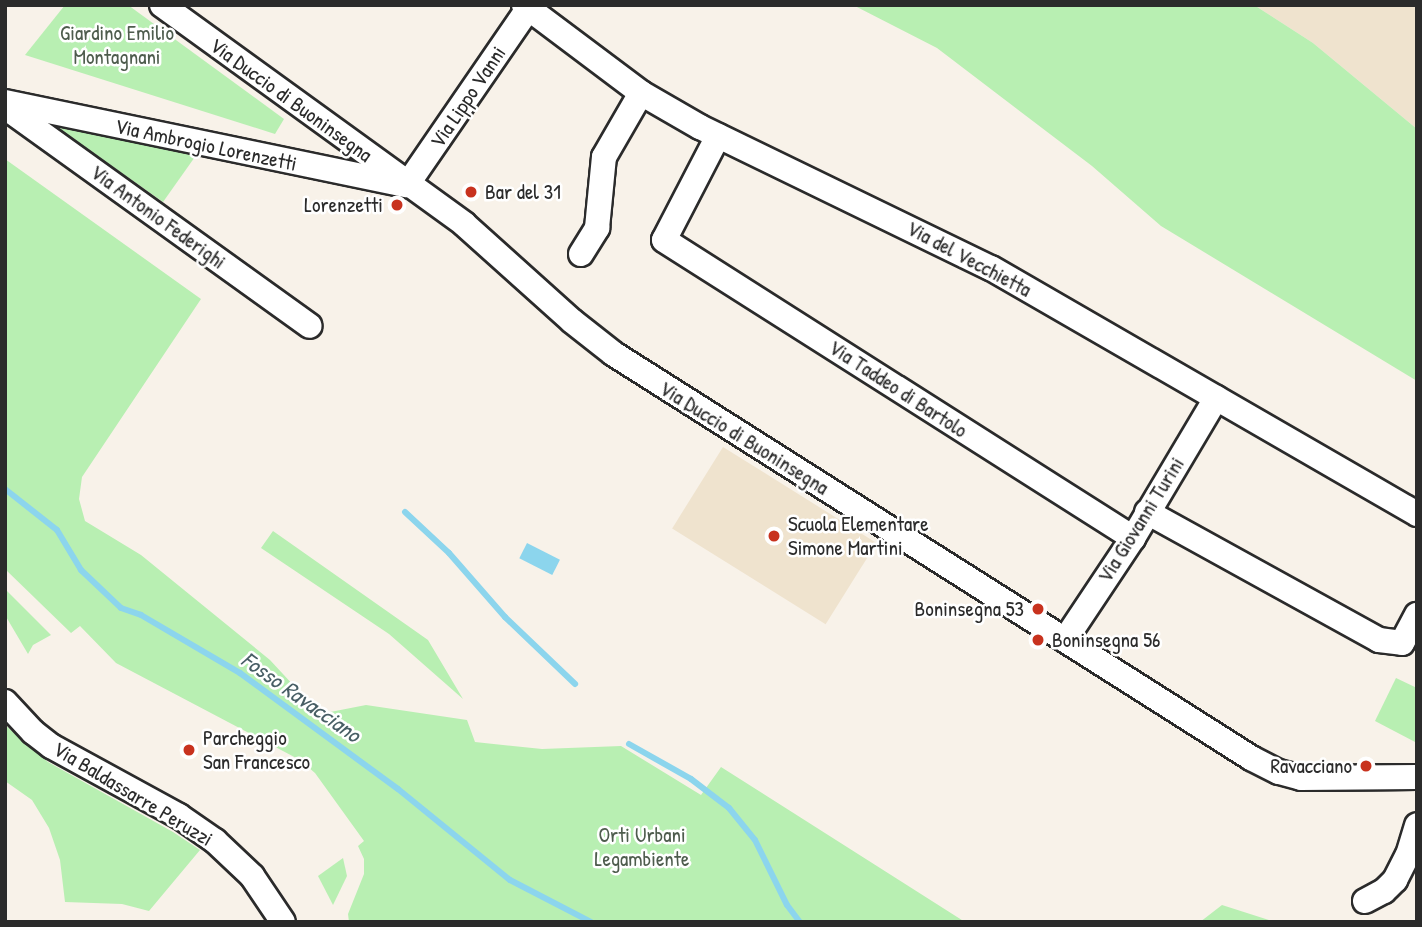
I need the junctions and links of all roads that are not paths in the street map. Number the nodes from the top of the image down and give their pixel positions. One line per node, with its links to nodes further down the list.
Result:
1 (162, 5): 6 (street, Via Duccio di Buoninsegna)
2 (526, 7): 3 (street, Via del Vecchietta); 6 (street, Via Lippo Vanni)
3 (641, 93): 5 (street, Via del Vecchietta); 7 (street)
4 (5, 104): 6 (street, Via Ambrogio Lorenzetti); 8 (street, Via Antonio Federighi)
5 (718, 136): 9 (street, Via del Vecchietta); 12 (street, Via Taddeo di Bartolo)
6 (407, 186): 14 (street, Via Duccio di Buoninsegna)
7 (581, 254)
8 (310, 326)
9 (1216, 398): 10 (street, Via Giovanni Turini); 11 (street, Via del Vecchietta)
10 (1147, 512): 12 (street, Via Giovanni Turini); 13 (street)
11 (1417, 514)
12 (1133, 538): 14 (street, Via Giovanni Turini)
13 (1417, 615)
14 (1065, 640): 16 (street, Via Duccio di Buoninsegna)
15 (5, 702): 19 (street, Via Baldassarre Peruzzi)
16 (1417, 777)
17 (1417, 824): 18 (street)
18 (1365, 901)
19 (283, 922)

